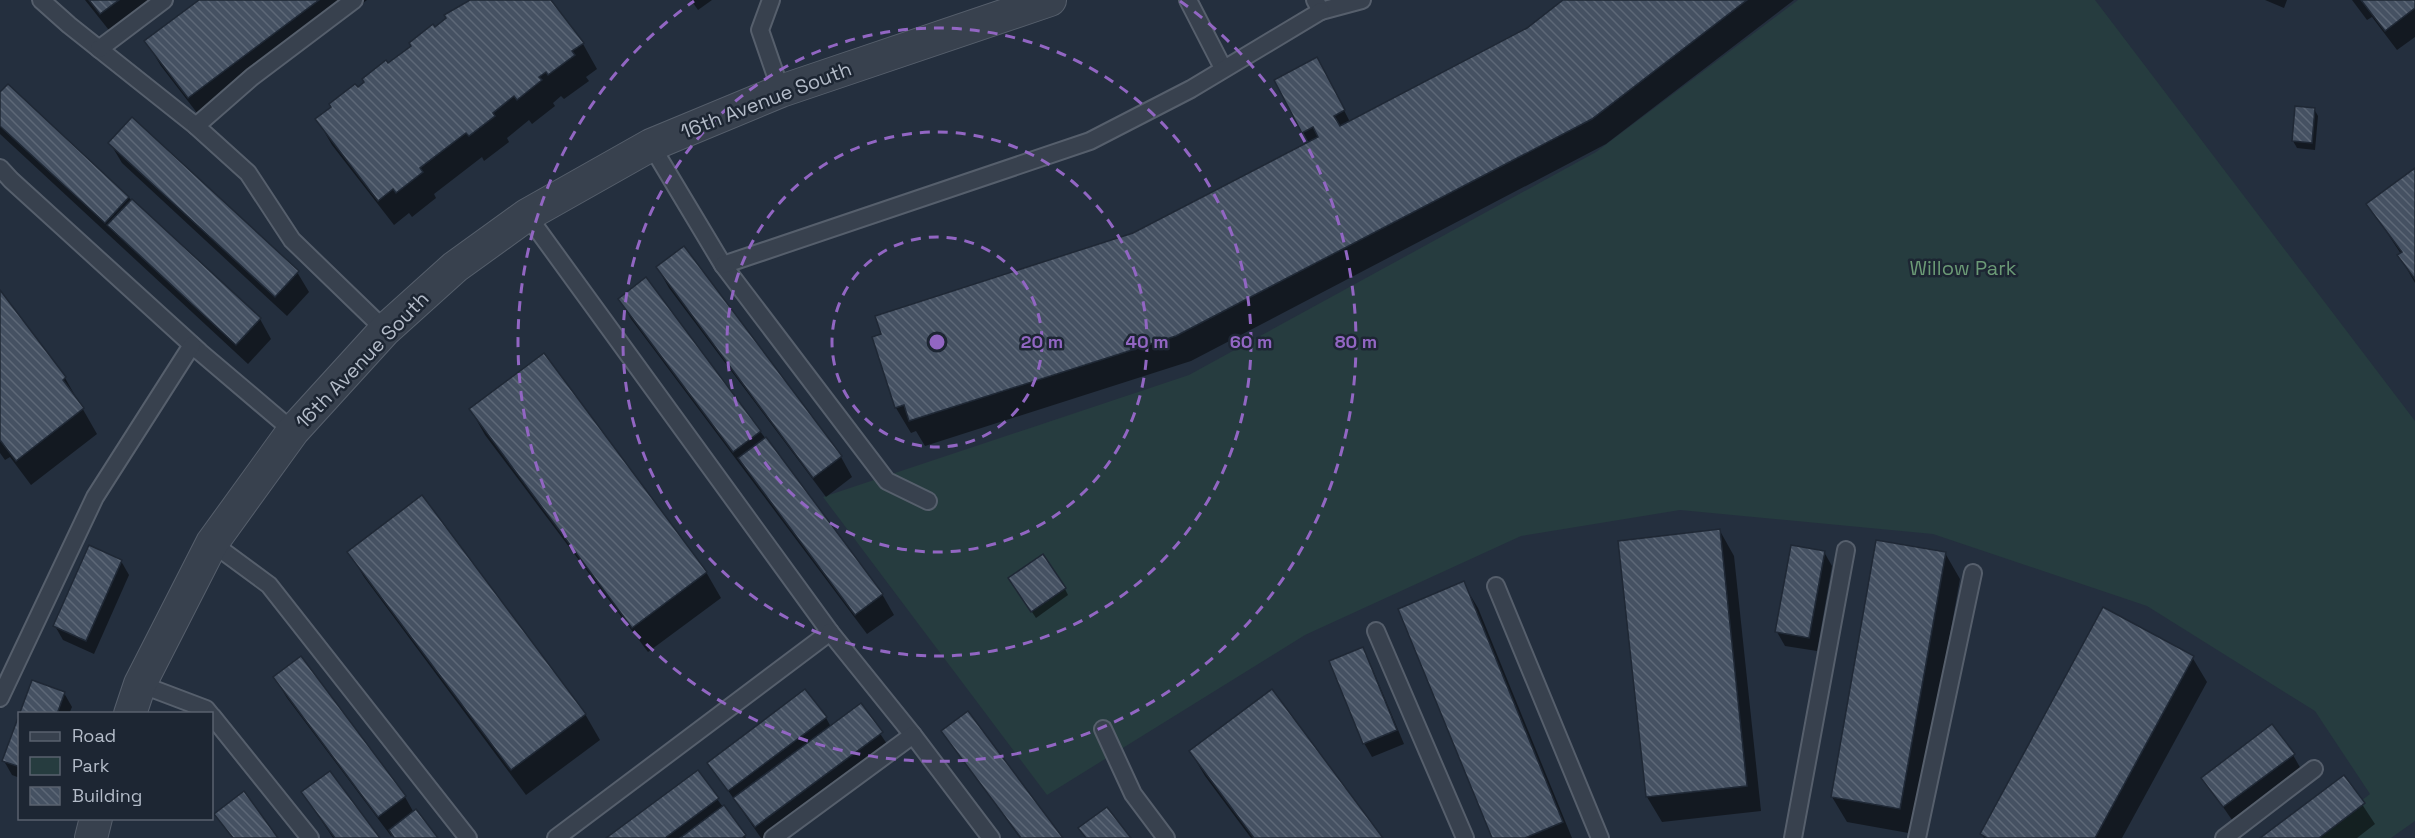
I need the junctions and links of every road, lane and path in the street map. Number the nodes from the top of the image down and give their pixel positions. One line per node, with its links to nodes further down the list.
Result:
1 (41, 0): 9 (lane)
2 (164, 0): 9 (lane)
3 (354, 0): 12 (lane)
4 (771, 0): 11 (lane)
5 (1050, 0): 11 (street, 16th Avenue South)
6 (1188, 0): 10 (lane)
7 (1362, 0): 8 (lane)
8 (1318, 5): 10 (lane)
9 (99, 49): 12 (lane)
10 (1223, 68): 16 (lane)
11 (781, 91): 13 (street, 16th Avenue South)
12 (196, 126): 17 (lane)
13 (651, 145): 15 (street, 16th Avenue South); 16 (lane)
14 (0, 168): 18 (lane)
15 (527, 214): 17 (street, 16th Avenue South); 26 (lane)
16 (723, 265): 20 (lane)
17 (385, 330): 19 (street, 16th Avenue South)
18 (192, 345): 19 (lane); 28 (lane)
19 (293, 431): 21 (street, 16th Avenue South)
20 (928, 501)
21 (212, 543): 27 (street, 16th Avenue South); 38 (lane)
22 (1846, 550): 45 (lane)
23 (1973, 573): 46 (lane)
24 (1496, 586): 44 (lane)
25 (1376, 631): 43 (lane)
26 (830, 632): 33 (lane); 39 (lane)
27 (140, 684): 29 (street, 16th Avenue South); 30 (lane)
28 (0, 698)
29 (131, 712)
30 (208, 712)
31 (213, 717): 37 (lane)
32 (1103, 729): 42 (lane)
33 (913, 735): 40 (lane); 41 (lane)
34 (2314, 769): 47 (lane)
35 (96, 820): 36 (street)
36 (91, 838)
37 (310, 838)
38 (468, 838)
39 (556, 838)
40 (773, 838)
41 (991, 838)
42 (1166, 838)
43 (1465, 838)
44 (1600, 838)
45 (1793, 838)
46 (1917, 838)
47 (2224, 838)

